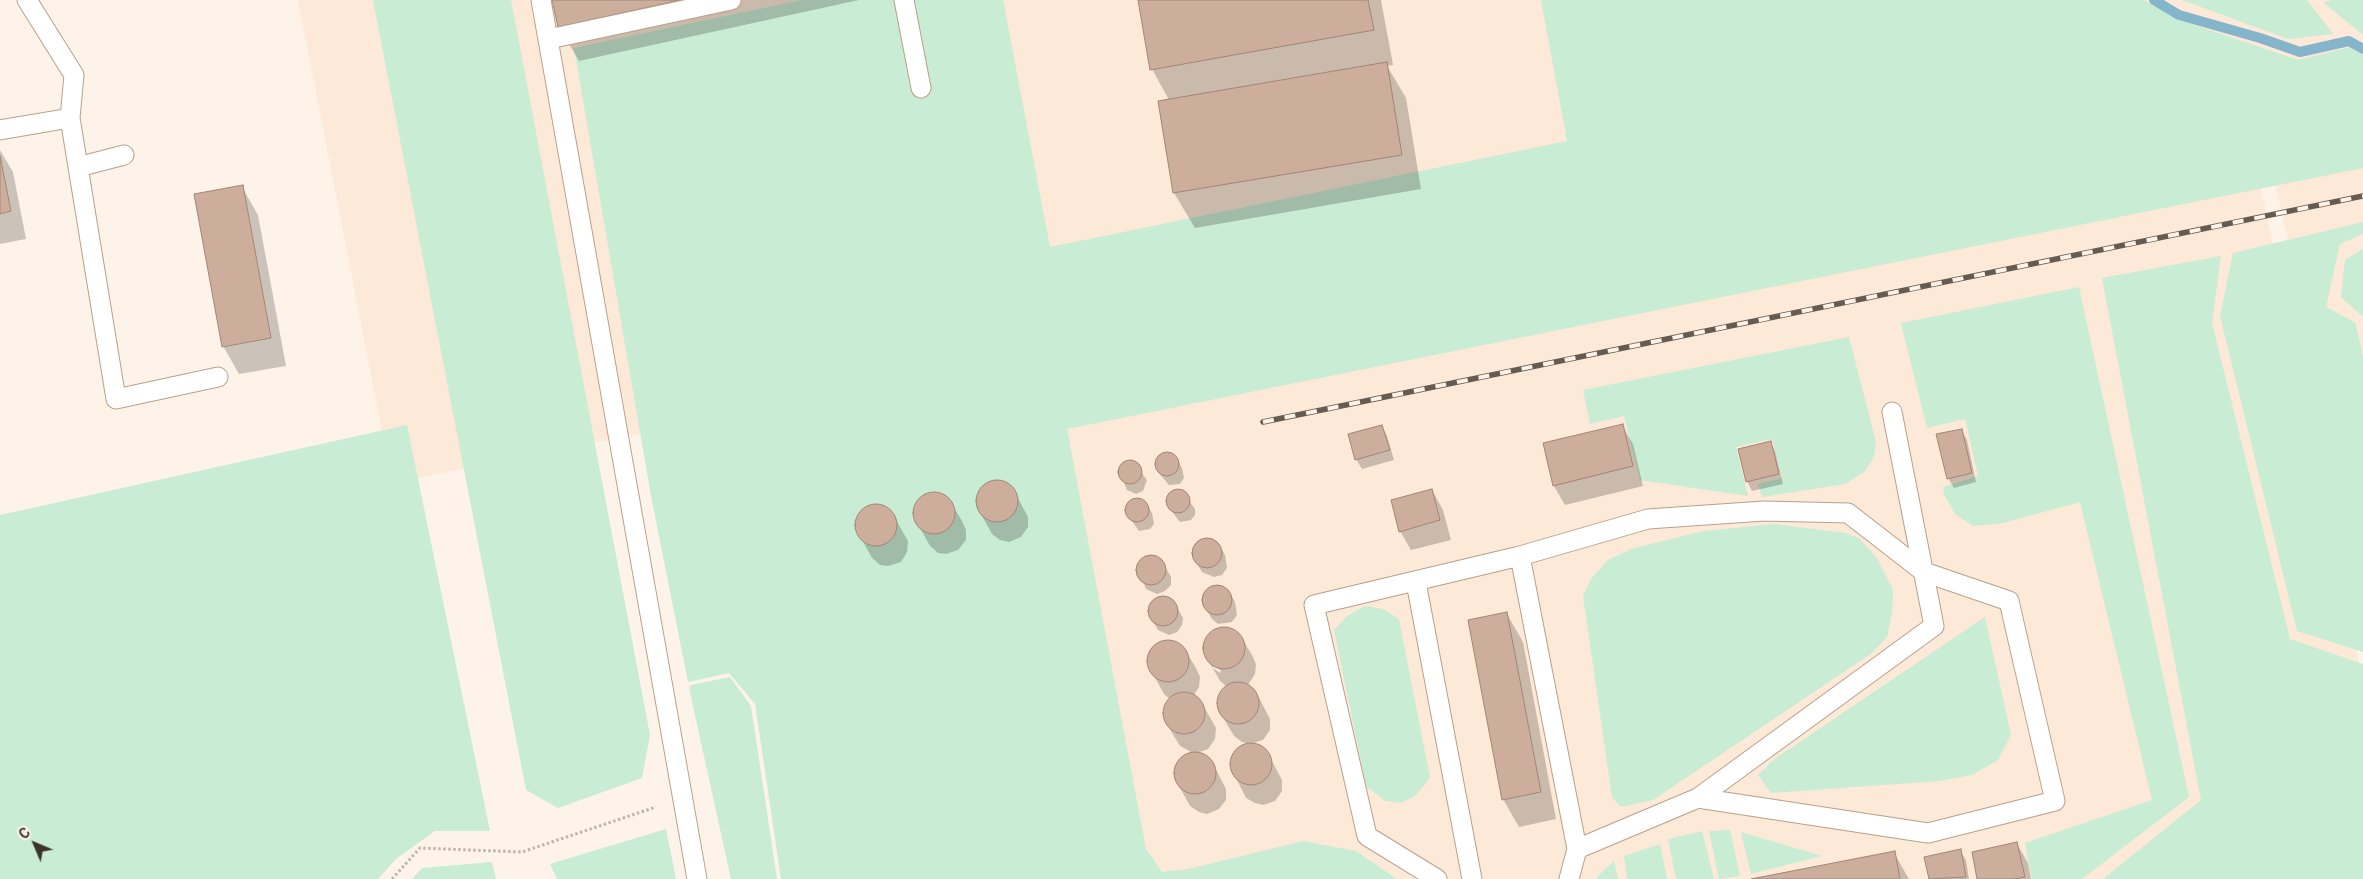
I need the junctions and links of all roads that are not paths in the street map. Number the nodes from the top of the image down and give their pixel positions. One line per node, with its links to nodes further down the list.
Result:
1 (27, 0): 7 (lane)
2 (541, 0): 5 (lane)
3 (731, 0): 5 (lane)
4 (904, 0): 6 (lane)
5 (549, 39): 18 (lane)
6 (921, 88)
7 (70, 118): 8 (lane); 10 (lane)
8 (0, 130)
9 (124, 156): 10 (lane)
10 (78, 168): 11 (lane)
11 (218, 377)
12 (1892, 412): 14 (lane)
13 (1520, 556): 14 (lane); 15 (lane); 17 (lane)
14 (1924, 572): 16 (lane); 16 (lane)
15 (1416, 582): 19 (lane); 20 (lane)
16 (1698, 798): 17 (lane)
17 (1577, 849): 21 (lane)
18 (697, 879)
19 (1437, 879)
20 (1472, 879)
21 (1569, 879)

